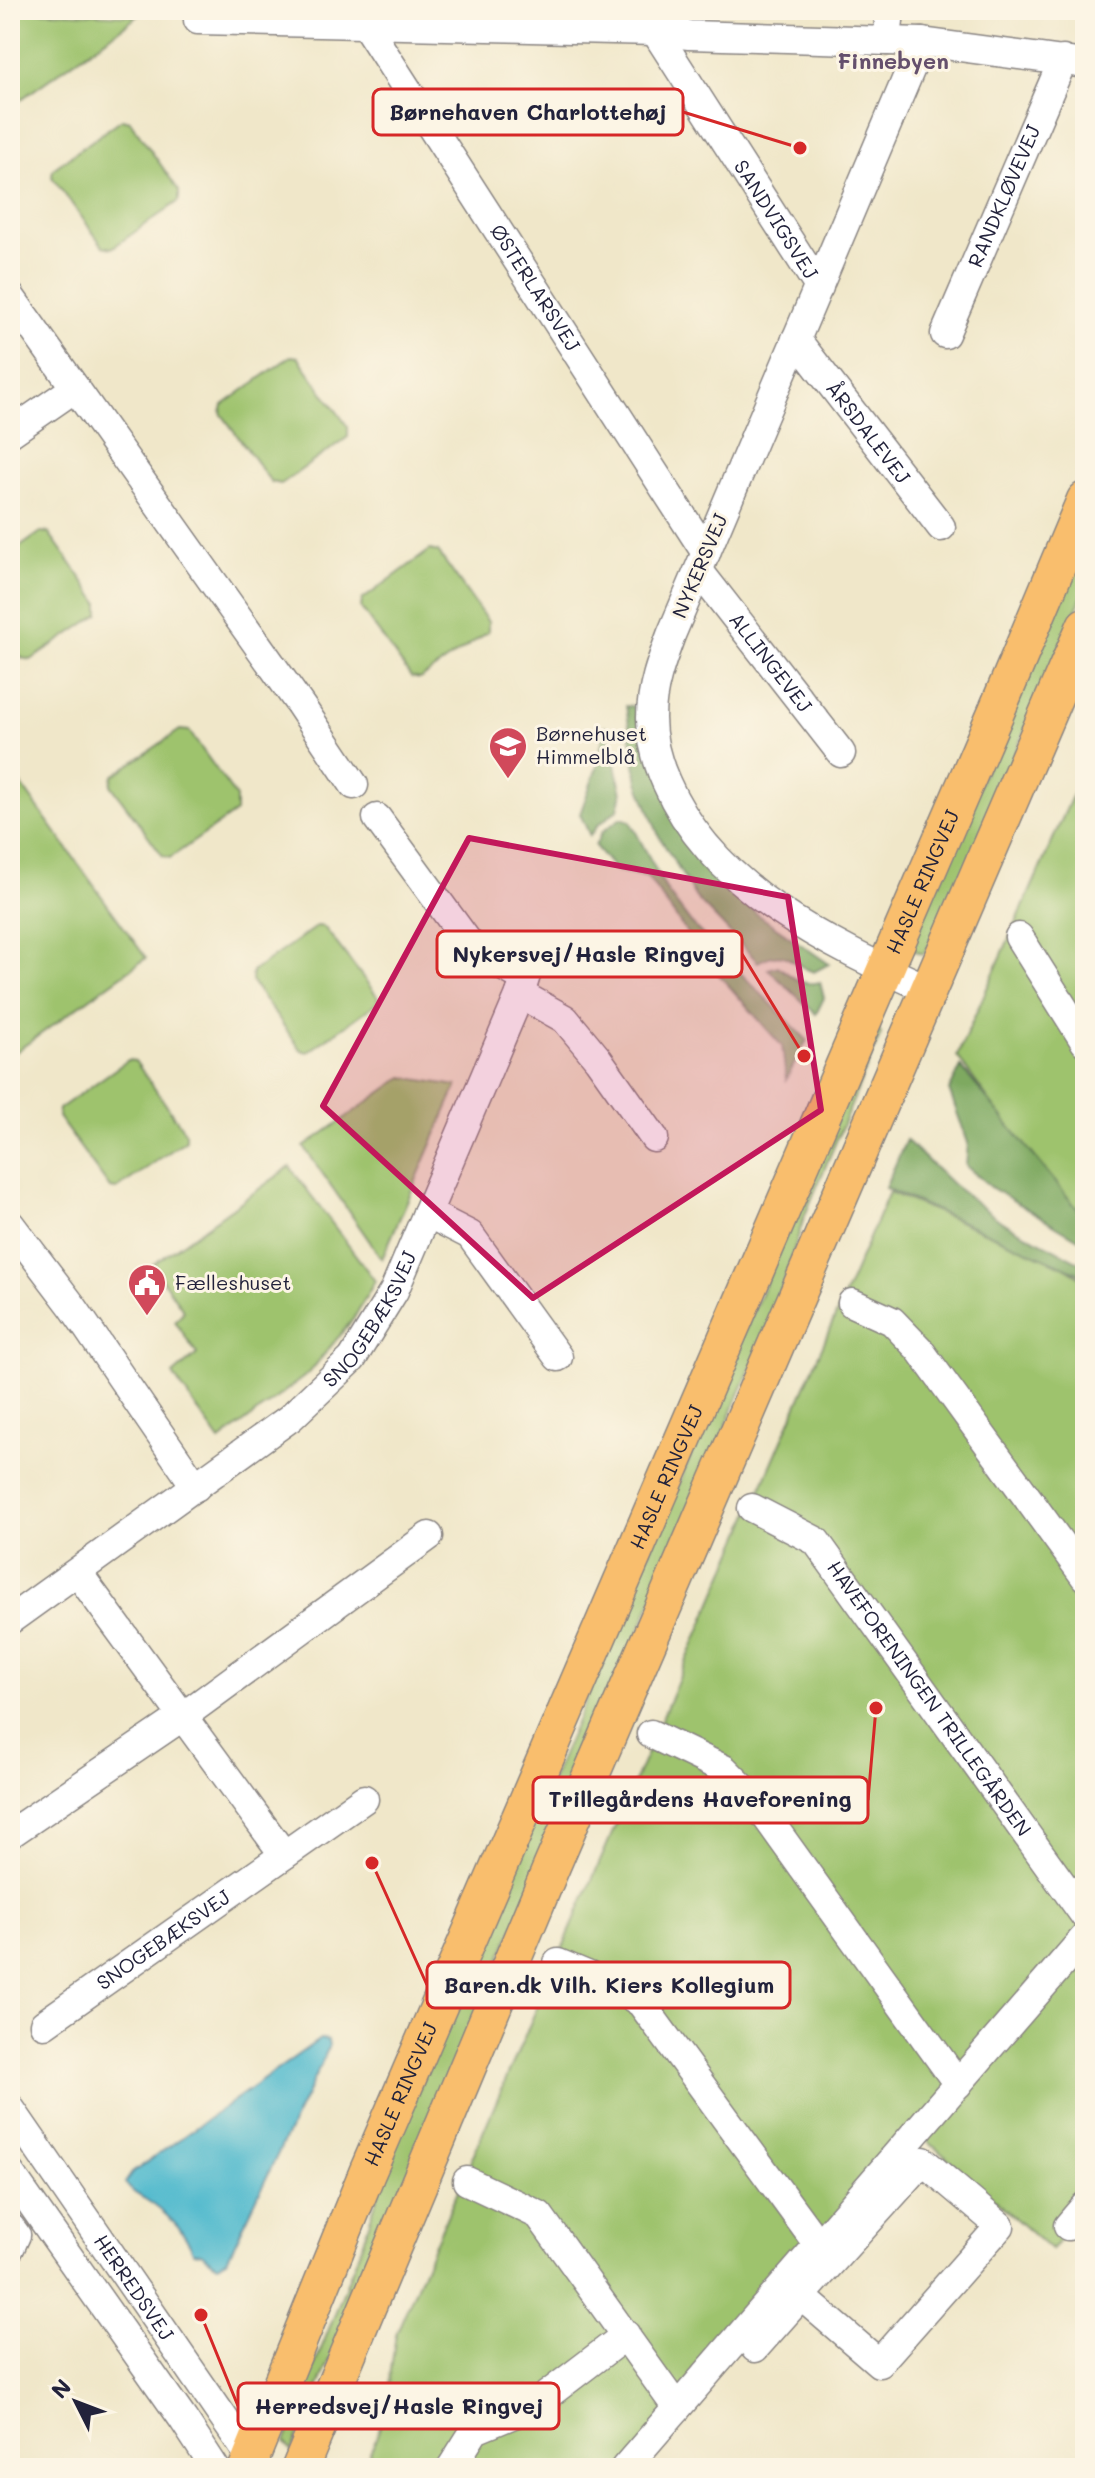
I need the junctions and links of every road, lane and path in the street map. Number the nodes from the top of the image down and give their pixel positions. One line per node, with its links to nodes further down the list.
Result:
1 (890, 10): 8 (street)
2 (292, 16): 4 (street); 6 (street)
3 (489, 19): 6 (street); 7 (street)
4 (198, 20)
5 (688, 22): 7 (street); 8 (street)
6 (365, 24): 19 (street, ØSTERLARSVEJ)
7 (655, 31): 11 (street, SANDVIGSVEJ)
8 (887, 41): 9 (street)
9 (922, 42): 10 (street); 11 (street, NYKERSVEJ)
10 (1074, 62): 13 (street, RANDKLØVEVEJ)
11 (819, 287): 14 (street, NYKERSVEJ)
12 (10, 296): 15 (street)
13 (945, 334)
14 (796, 339): 18 (street, ÅRSDALEVEJ); 19 (street, NYKERSVEJ)
15 (75, 388): 16 (street); 22 (street)
16 (10, 433)
17 (1085, 500): 25 (main road, HASLE RINGVEJ)
18 (941, 527)
19 (702, 562): 21 (street, ALLINGEVEJ); 25 (street, NYKERSVEJ)
20 (1085, 626): 27 (main road)
21 (841, 753)
22 (354, 785)
23 (377, 818): 26 (street)
24 (1019, 937): 28 (street)
25 (885, 970): 27 (street, NYKERSVEJ); 57 (main road, HASLE RINGVEJ)
26 (525, 978): 29 (street); 30 (street, SNOGEBÆKSVEJ)
27 (928, 989): 59 (main road)
28 (1085, 1042)
29 (654, 1138)
30 (427, 1213): 33 (street); 34 (street, SNOGEBÆKSVEJ)
31 (10, 1224): 34 (street)
32 (852, 1303): 38 (street)
33 (558, 1357)
34 (196, 1487): 37 (street, SNOGEBÆKSVEJ)
35 (752, 1508): 45 (street, HAVEFORENINGEN TRILLEGÅRDEN)
36 (429, 1536): 40 (street)
37 (78, 1573): 39 (street, SNOGEBÆKSVEJ); 40 (street)
38 (1085, 1577)
39 (10, 1620)
40 (182, 1717): 43 (street); 44 (street)
41 (651, 1734): 49 (street)
42 (364, 1799): 44 (street, SNOGEBÆKSVEJ)
43 (10, 1834)
44 (284, 1855): 48 (street, SNOGEBÆKSVEJ)
45 (1085, 1916)
46 (1085, 1937): 49 (street)
47 (558, 1963): 53 (street)
48 (44, 2024)
49 (958, 2084): 53 (street)
50 (10, 2108): 57 (street, HERREDSVEJ)
51 (10, 2173): 58 (street, HERREDSVEJ)
52 (467, 2181): 55 (street)
53 (819, 2246): 56 (street)
54 (801, 2296): 54 (street); 62 (street)
55 (626, 2335): 56 (street); 60 (street)
56 (677, 2408): 61 (street)
57 (248, 2466)
58 (215, 2468)
59 (300, 2468)
60 (451, 2468)
61 (625, 2468)
62 (648, 2468)

